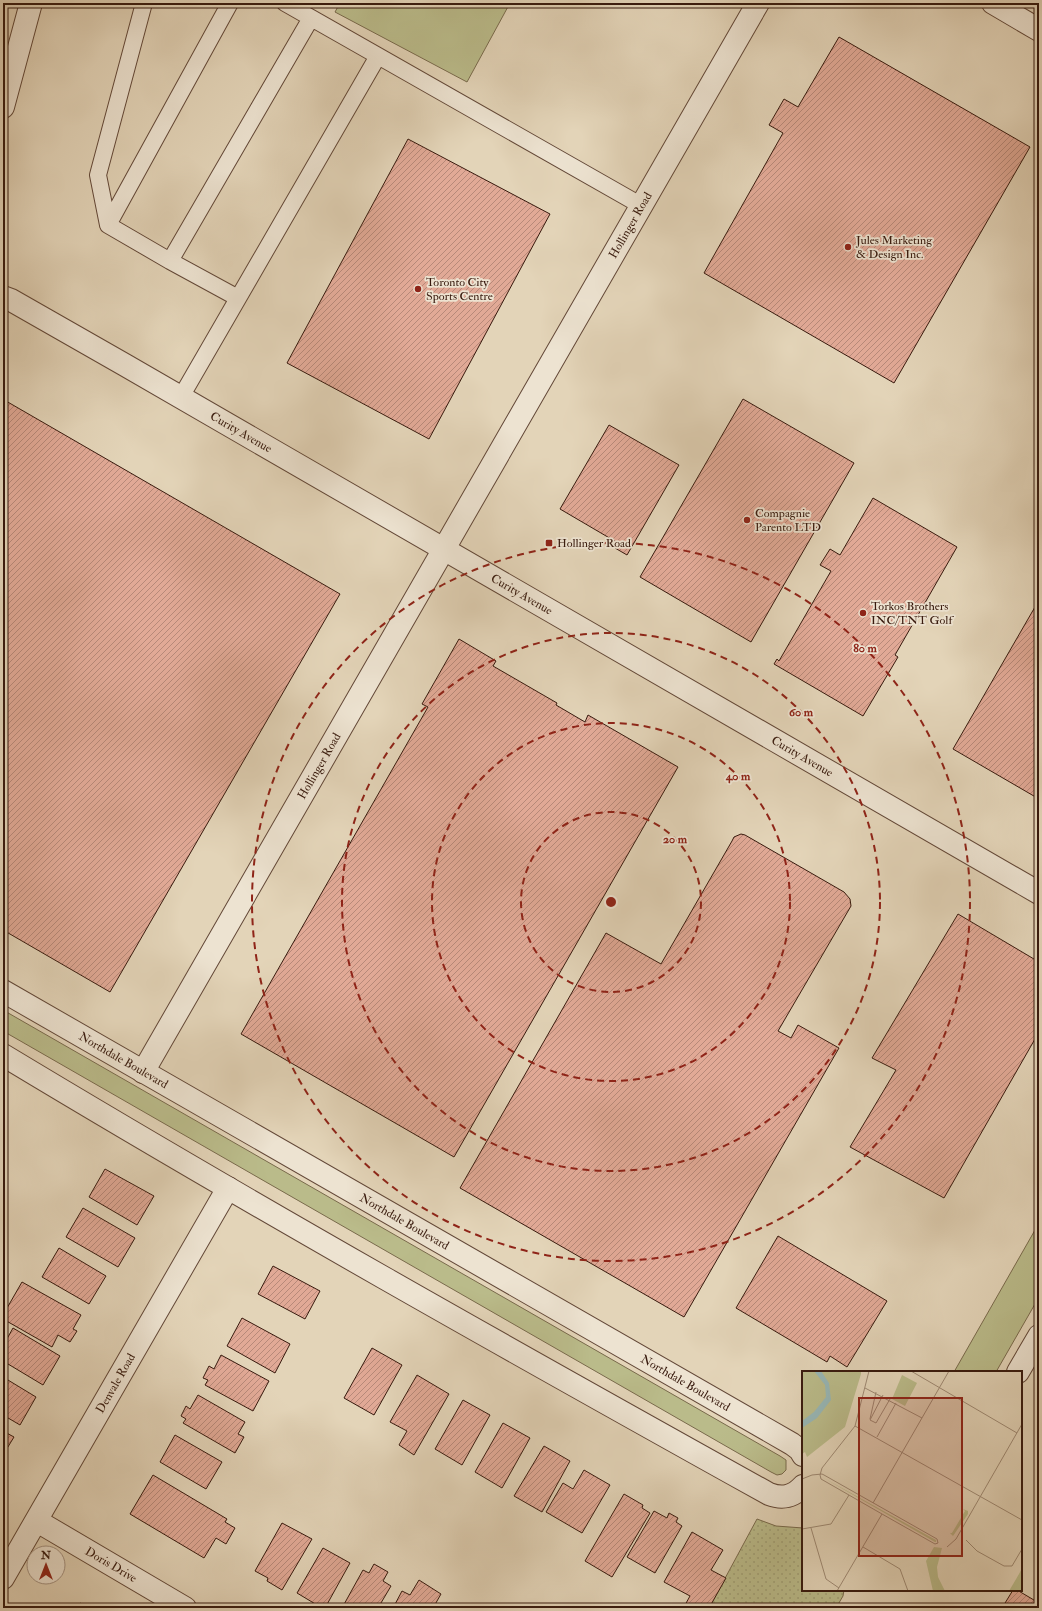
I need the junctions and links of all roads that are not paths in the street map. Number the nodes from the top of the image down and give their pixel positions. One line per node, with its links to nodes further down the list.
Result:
1 (31, 3): 10 (street)
2 (144, 3): 12 (lane)
3 (230, 3): 12 (lane)
4 (285, 3): 7 (lane)
5 (758, 3): 11 (street, Hollinger Road)
6 (993, 3): 8 (street)
7 (311, 18): 9 (lane); 13 (lane)
8 (1039, 30)
9 (378, 56): 11 (lane); 15 (lane)
10 (3, 107)
11 (642, 206): 17 (street, Hollinger Road)
12 (108, 225): 13 (lane)
13 (170, 261): 15 (lane)
14 (3, 297): 16 (street, Curity Avenue)
15 (238, 298): 16 (lane)
16 (181, 397): 17 (street, Curity Avenue)
17 (444, 550): 18 (street, Curity Avenue); 21 (street, Hollinger Road)
18 (1039, 893)
19 (3, 991): 21 (street, Northdale Boulevard)
20 (3, 1055): 22 (street)
21 (143, 1072): 25 (street, Northdale Boulevard)
22 (228, 1188): 26 (street); 27 (street, Denvale Road)
23 (1039, 1336): 24 (street)
24 (1019, 1371)
25 (802, 1453)
26 (802, 1487)
27 (37, 1521): 28 (street, Denvale Road); 29 (street, Doris Drive)
28 (3, 1578)
29 (185, 1608)

